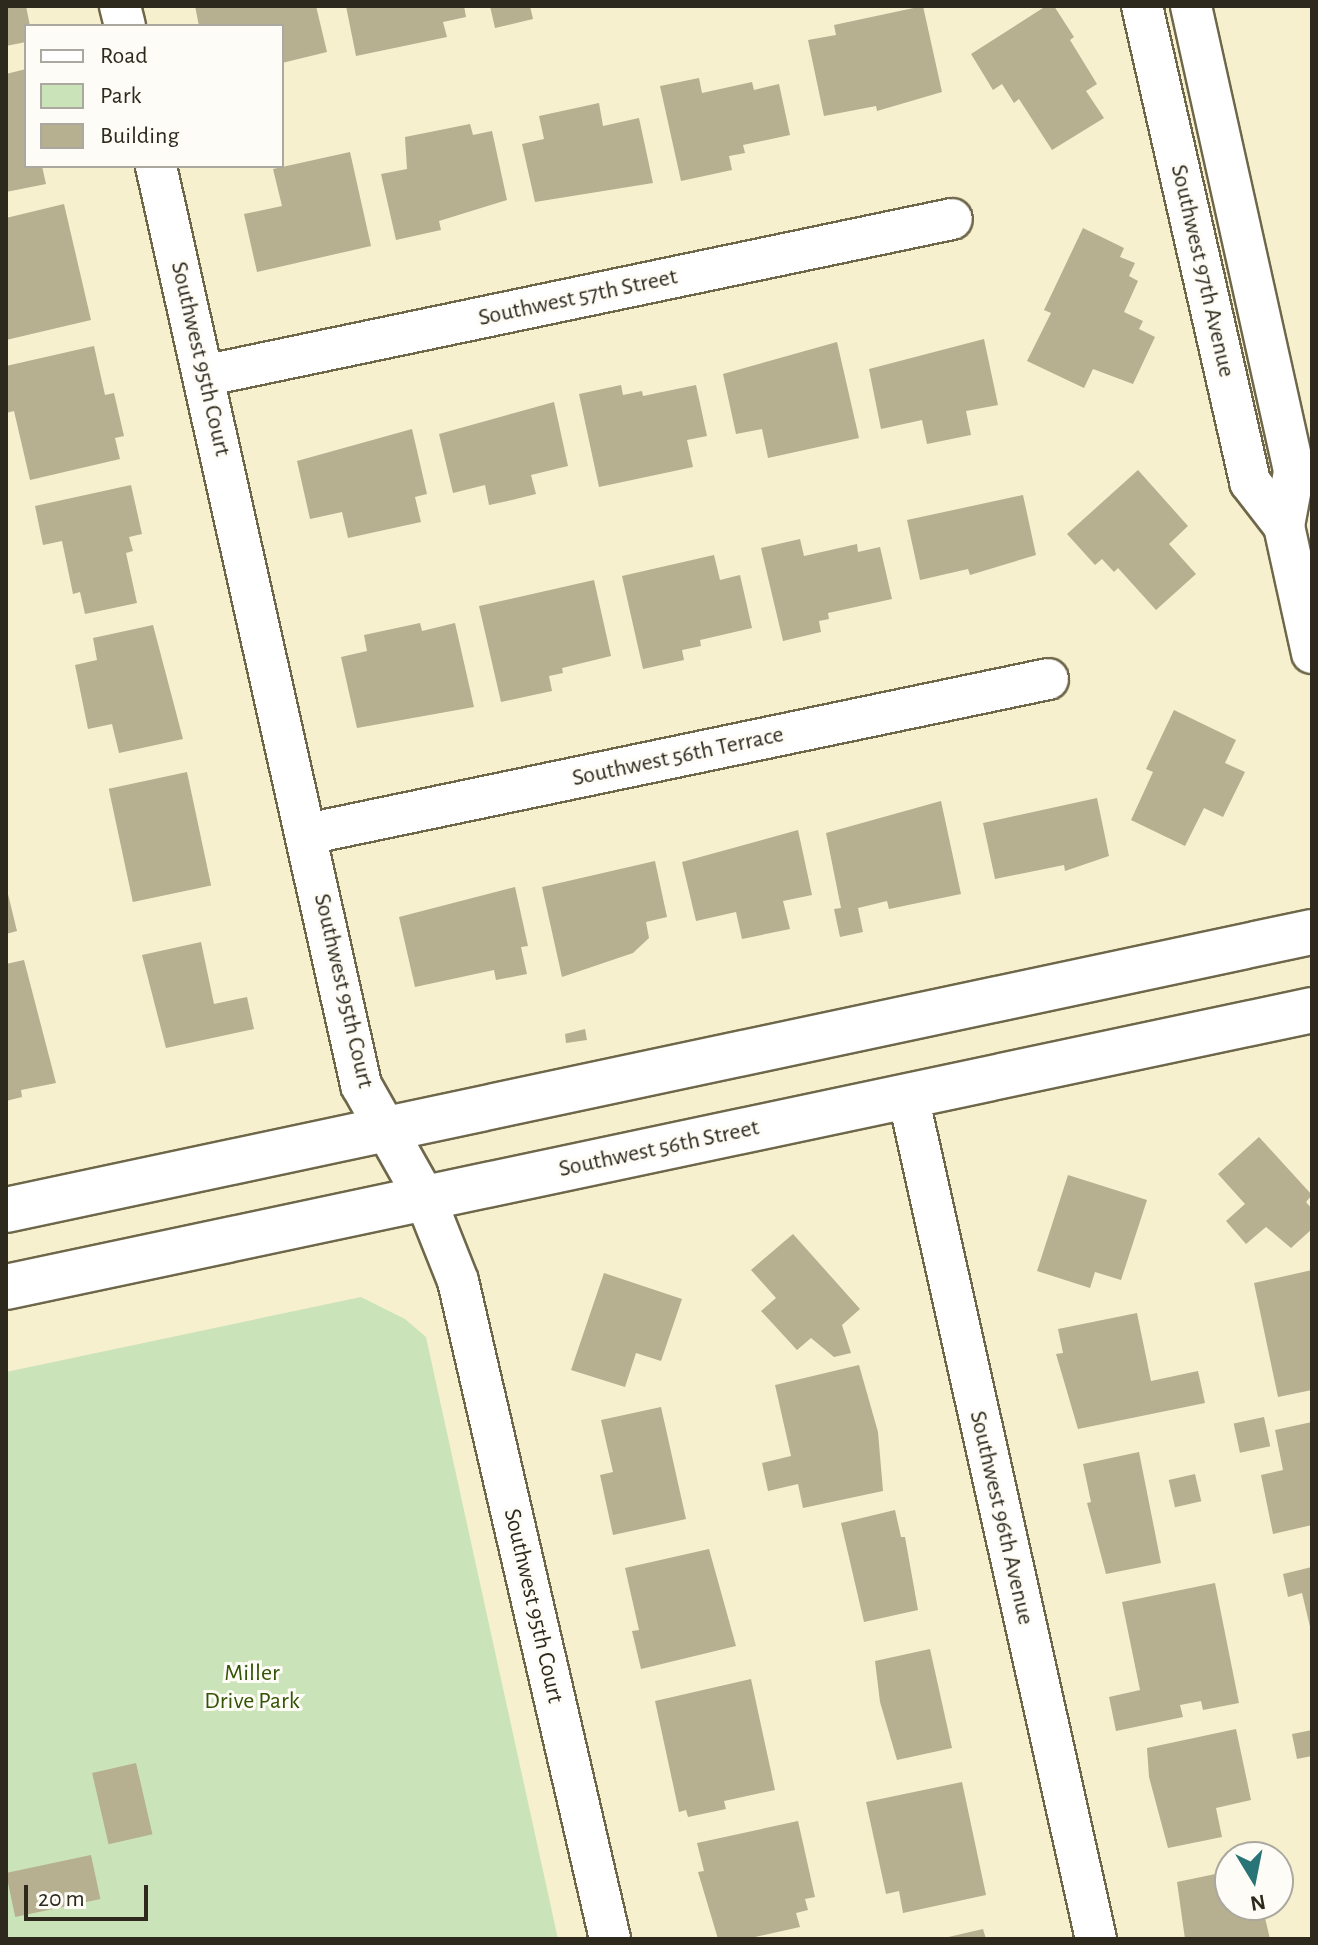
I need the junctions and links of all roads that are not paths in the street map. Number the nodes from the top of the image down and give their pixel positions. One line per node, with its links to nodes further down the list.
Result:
1 (1142, 6): 6 (street, Southwest 97th Avenue)
2 (1191, 6): 6 (street, Southwest 97th Avenue)
3 (156, 168): 5 (street, Southwest 95th Court)
4 (952, 219): 5 (street, Southwest 57th Street)
5 (203, 376): 9 (street, Southwest 95th Court)
6 (1284, 526): 7 (street, Southwest 97th Avenue)
7 (1312, 653)
8 (1048, 679): 9 (street, Southwest 56th Terrace)
9 (307, 834): 13 (street, Southwest 95th Court)
10 (1312, 932): 13 (main road)
11 (1312, 1010): 12 (main road, Southwest 56th Street)
12 (908, 1096): 14 (main road, Southwest 56th Street); 18 (street, Southwest 96th Avenue)
13 (383, 1130): 14 (street, Southwest 95th Court); 15 (main road)
14 (425, 1198): 16 (main road, Southwest 56th Street); 17 (street, Southwest 95th Court)
15 (6, 1210)
16 (6, 1287)
17 (610, 1939)
18 (1096, 1939)

